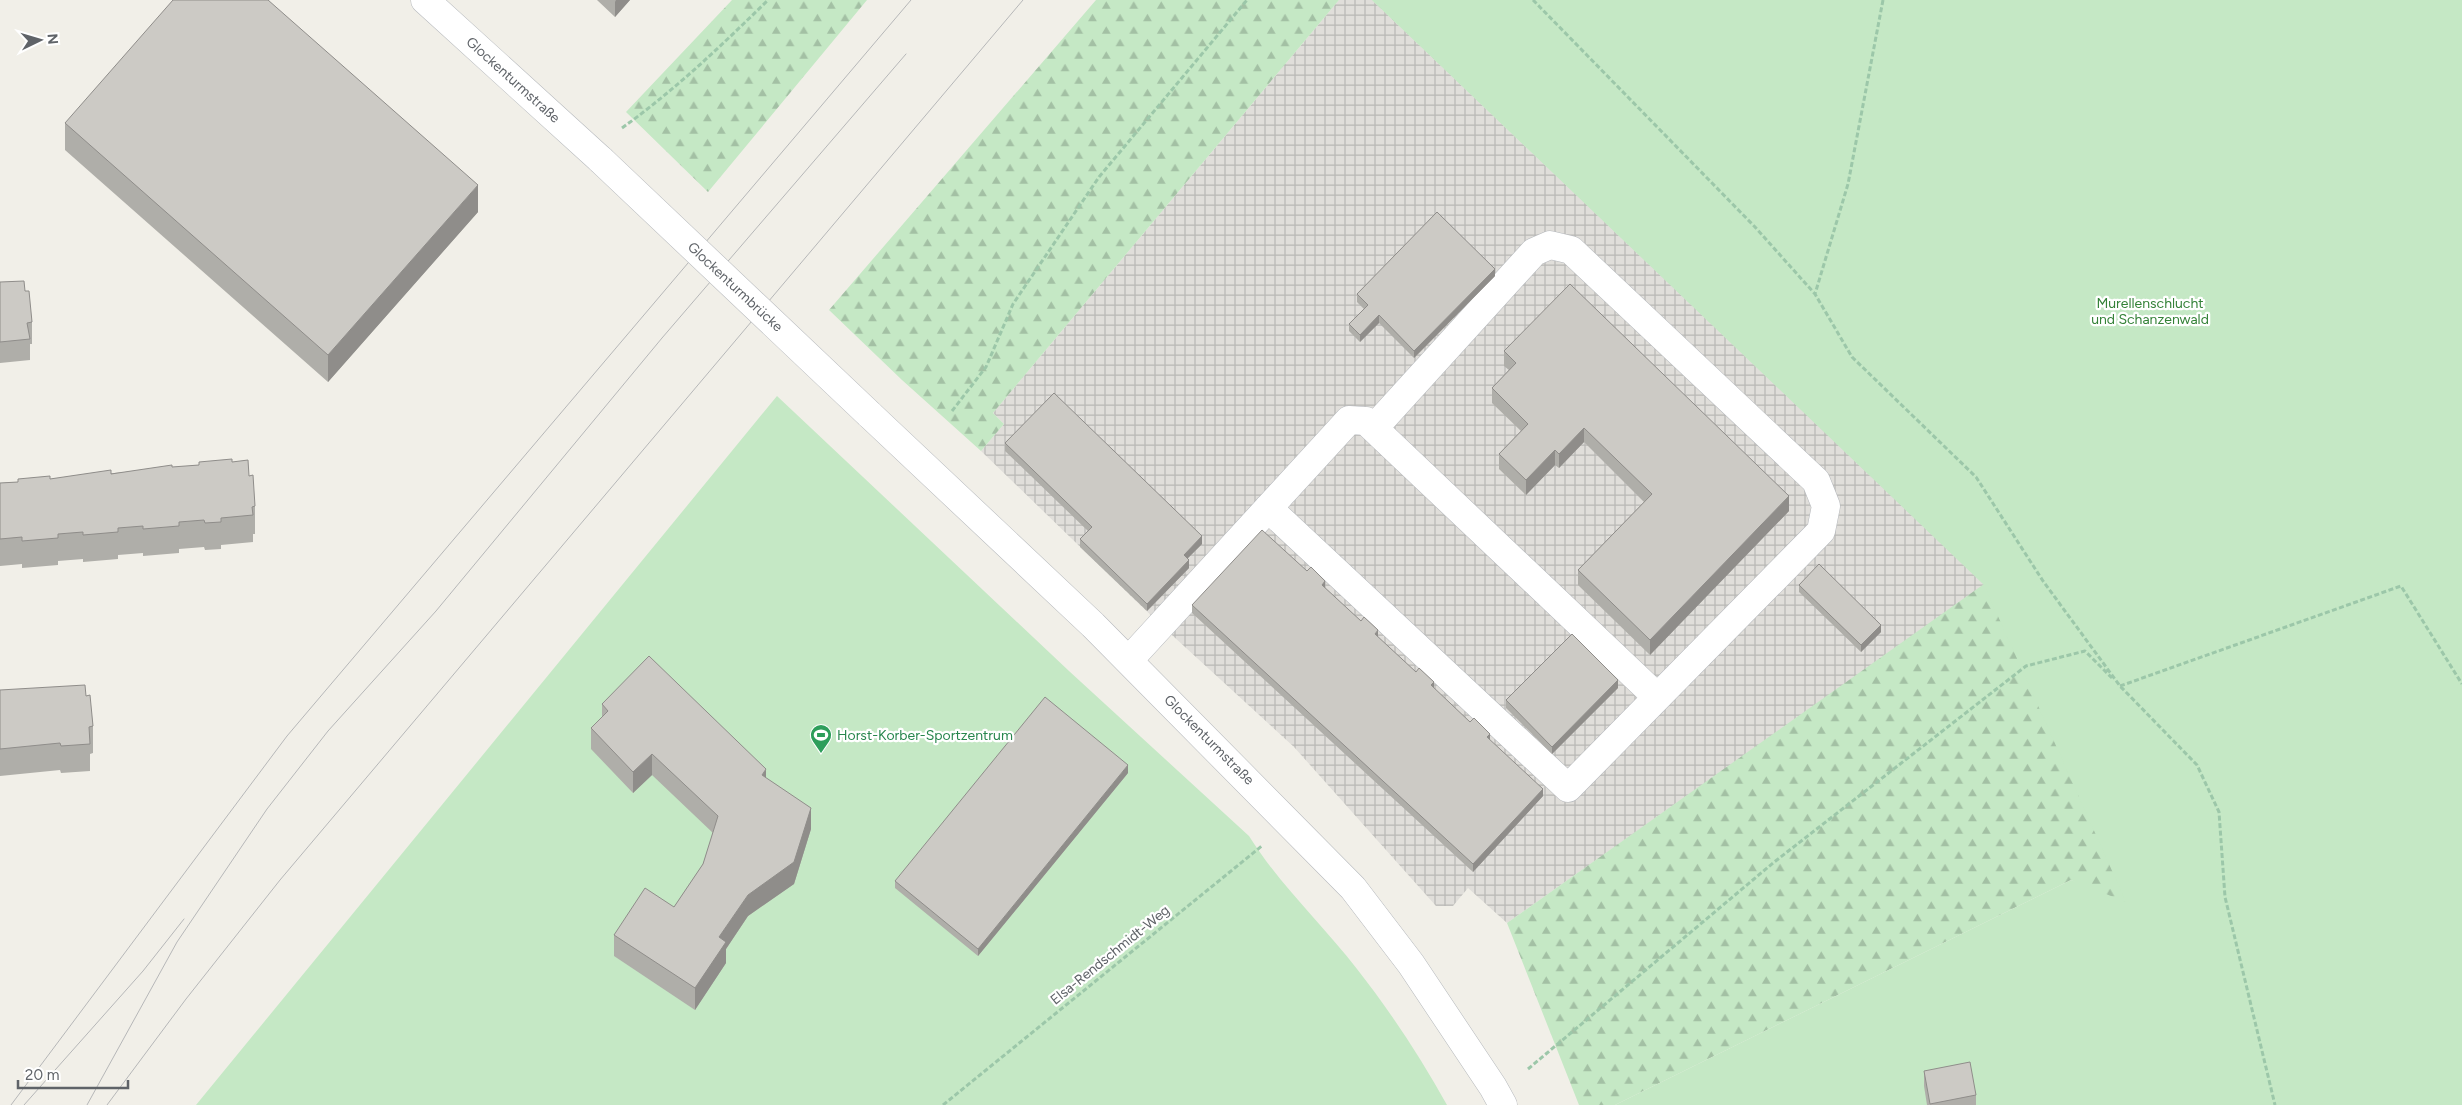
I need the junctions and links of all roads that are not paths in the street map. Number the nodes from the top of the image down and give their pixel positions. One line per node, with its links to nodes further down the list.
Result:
1 (424, 0): 2 (street, Glockenturmstraße)
2 (601, 160): 3 (street, Glockenturmbrücke, bridge)
3 (869, 414): 6 (street, Glockenturmstraße)
4 (1374, 428): 5 (street); 7 (street); 7 (street)
5 (1268, 508): 6 (street); 7 (street)
6 (1129, 660): 8 (street, Glockenturmstraße)
7 (1656, 696)
8 (1503, 1105)

